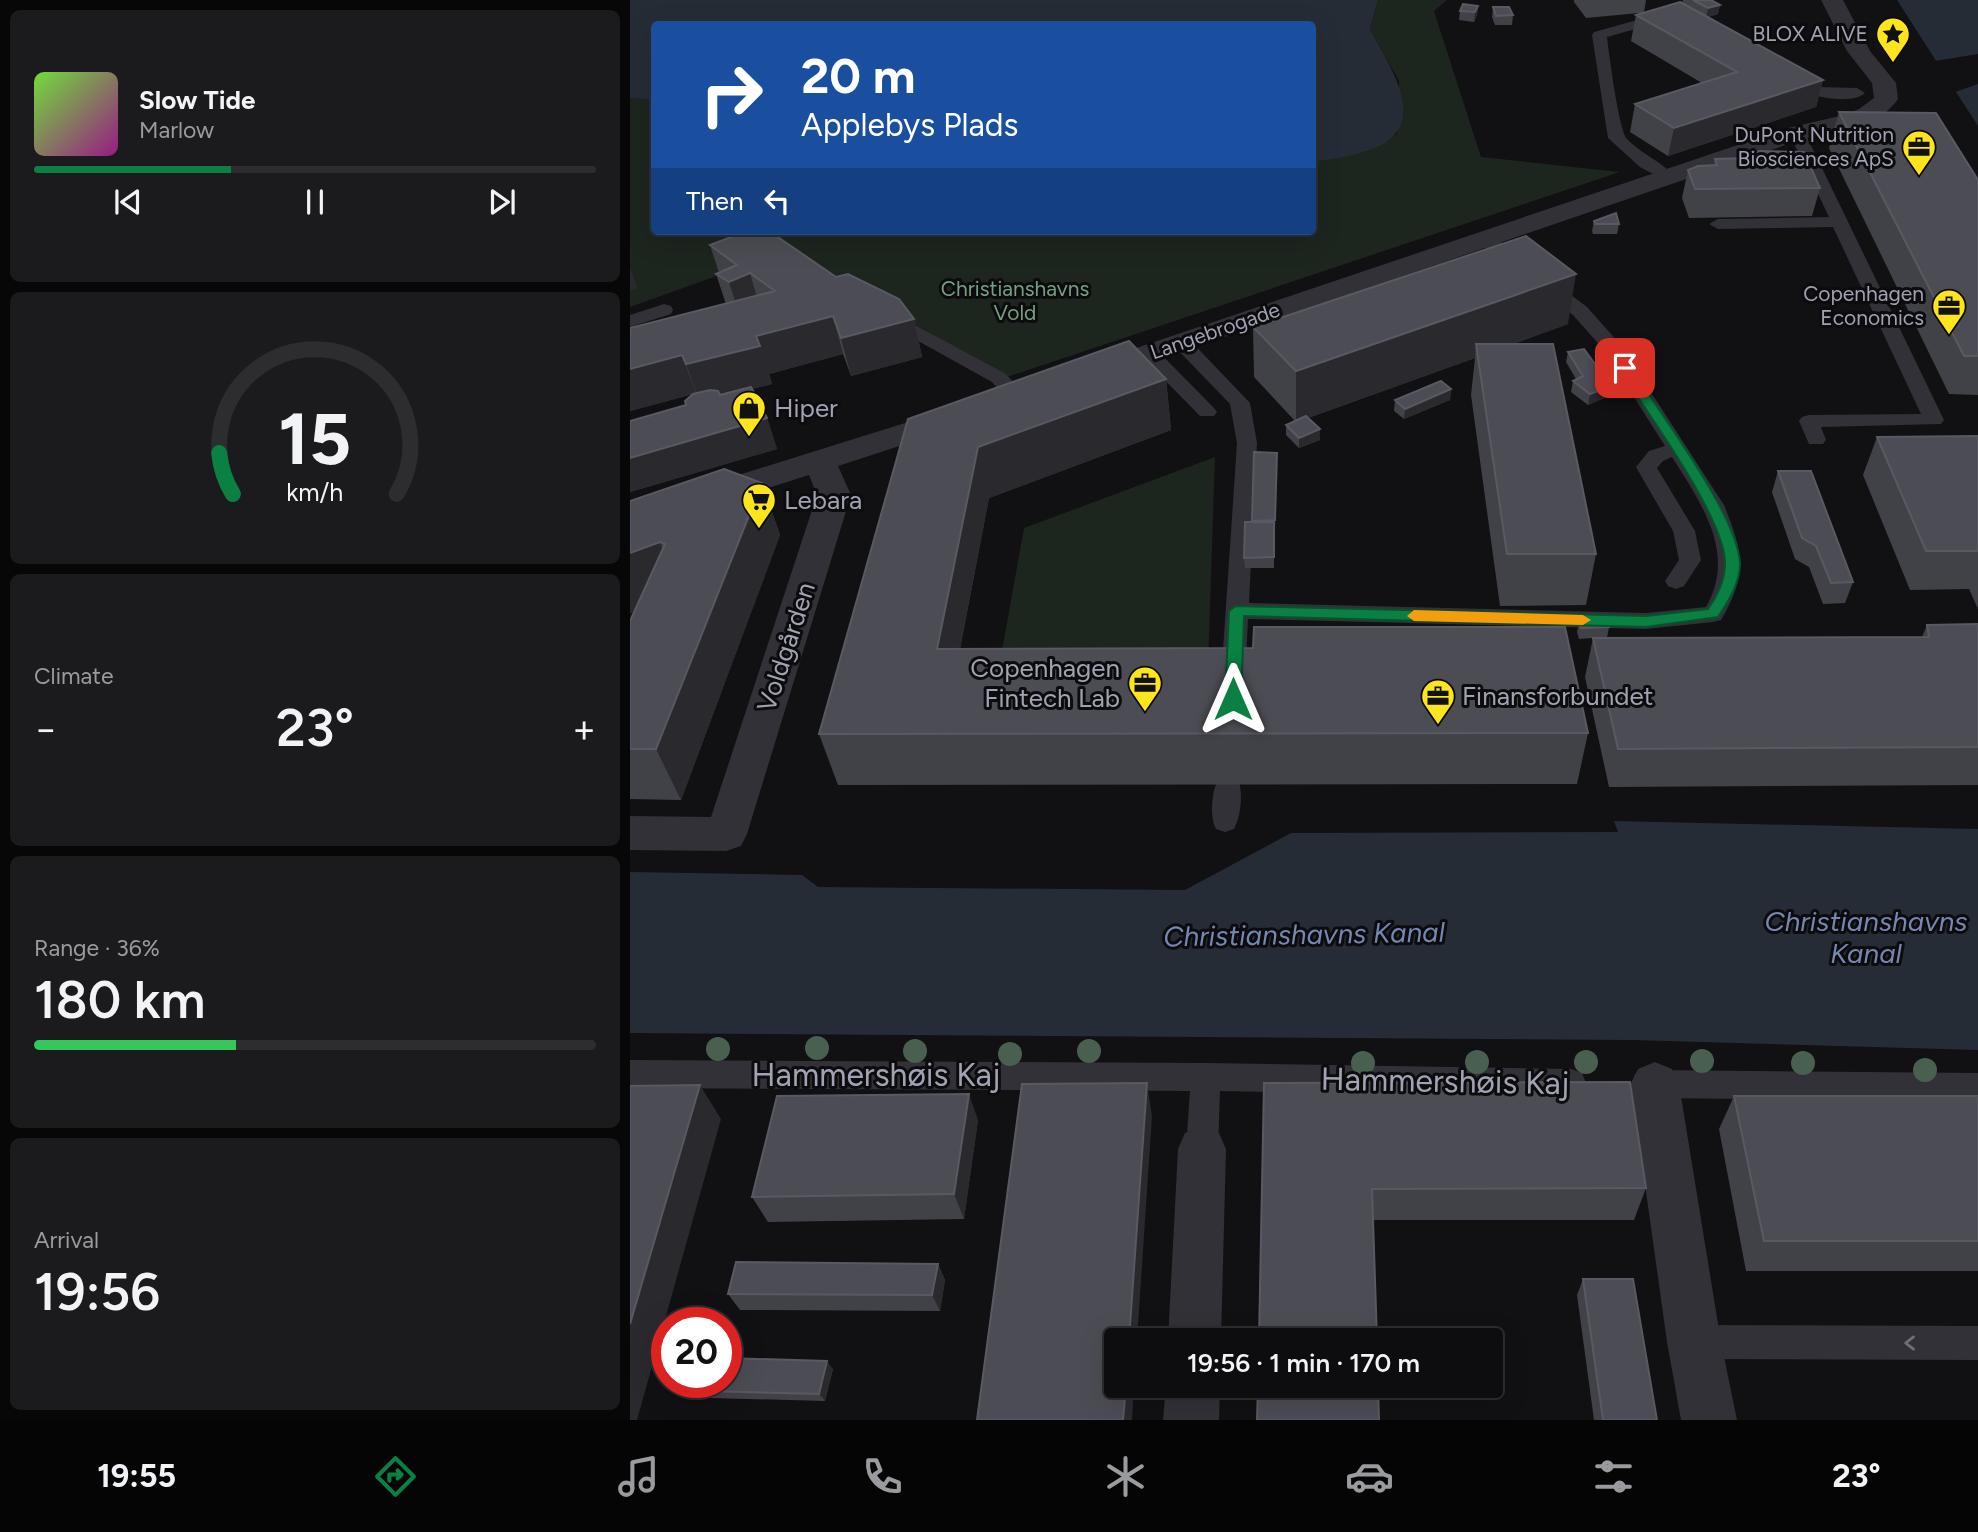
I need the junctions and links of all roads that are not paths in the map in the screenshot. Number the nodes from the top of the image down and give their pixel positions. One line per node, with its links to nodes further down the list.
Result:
1 (1832, 0): 3 (street, Langebrogade)
2 (1678, 22): 7 (lane)
3 (1864, 60): 5 (street); 6 (street, Langebrogade)
4 (1781, 77): 5 (lane)
5 (1857, 93): 6 (street, Langebrogade)
6 (1797, 133): 7 (street, Langebrogade); 8 (lane)
7 (1666, 176): 10 (street, Langebrogade)
8 (1839, 222): 9 (lane); 18 (lane)
9 (1718, 224)
10 (1485, 239): 14 (street, Langebrogade); 19 (lane)
11 (871, 308): 16 (lane)
12 (664, 310): 13 (lane)
13 (630, 321)
14 (1181, 342): 15 (street, Langebrogade); 23 (lane)
15 (1149, 353): 16 (street, Langebrogade); 17 (lane)
16 (1019, 396): 20 (street, Langebrogade)
17 (1208, 412)
18 (1816, 440)
19 (1676, 449): 22 (lane); 23 (lane)
20 (820, 461): 21 (street, Langebrogade); 27 (street, Voldgården)
21 (630, 521)
22 (1676, 581)
23 (1236, 611): 24 (lane)
24 (1233, 699)
25 (1228, 784): 26 (lane)
26 (1225, 822)
27 (630, 833)
28 (630, 1074): 29 (lane, Hammershøis Kaj)
29 (1206, 1077): 30 (lane, Hammershøis Kaj); 32 (lane)
30 (1622, 1084): 31 (lane, Hammershøis Kaj); 34 (street)
31 (1978, 1087)
32 (1202, 1149): 33 (street)
33 (1195, 1328)
34 (1694, 1342): 35 (lane, one-way to 34); 38 (street)
35 (1978, 1343)
36 (1192, 1398): 37 (street)
37 (1191, 1420)
38 (1709, 1420)

